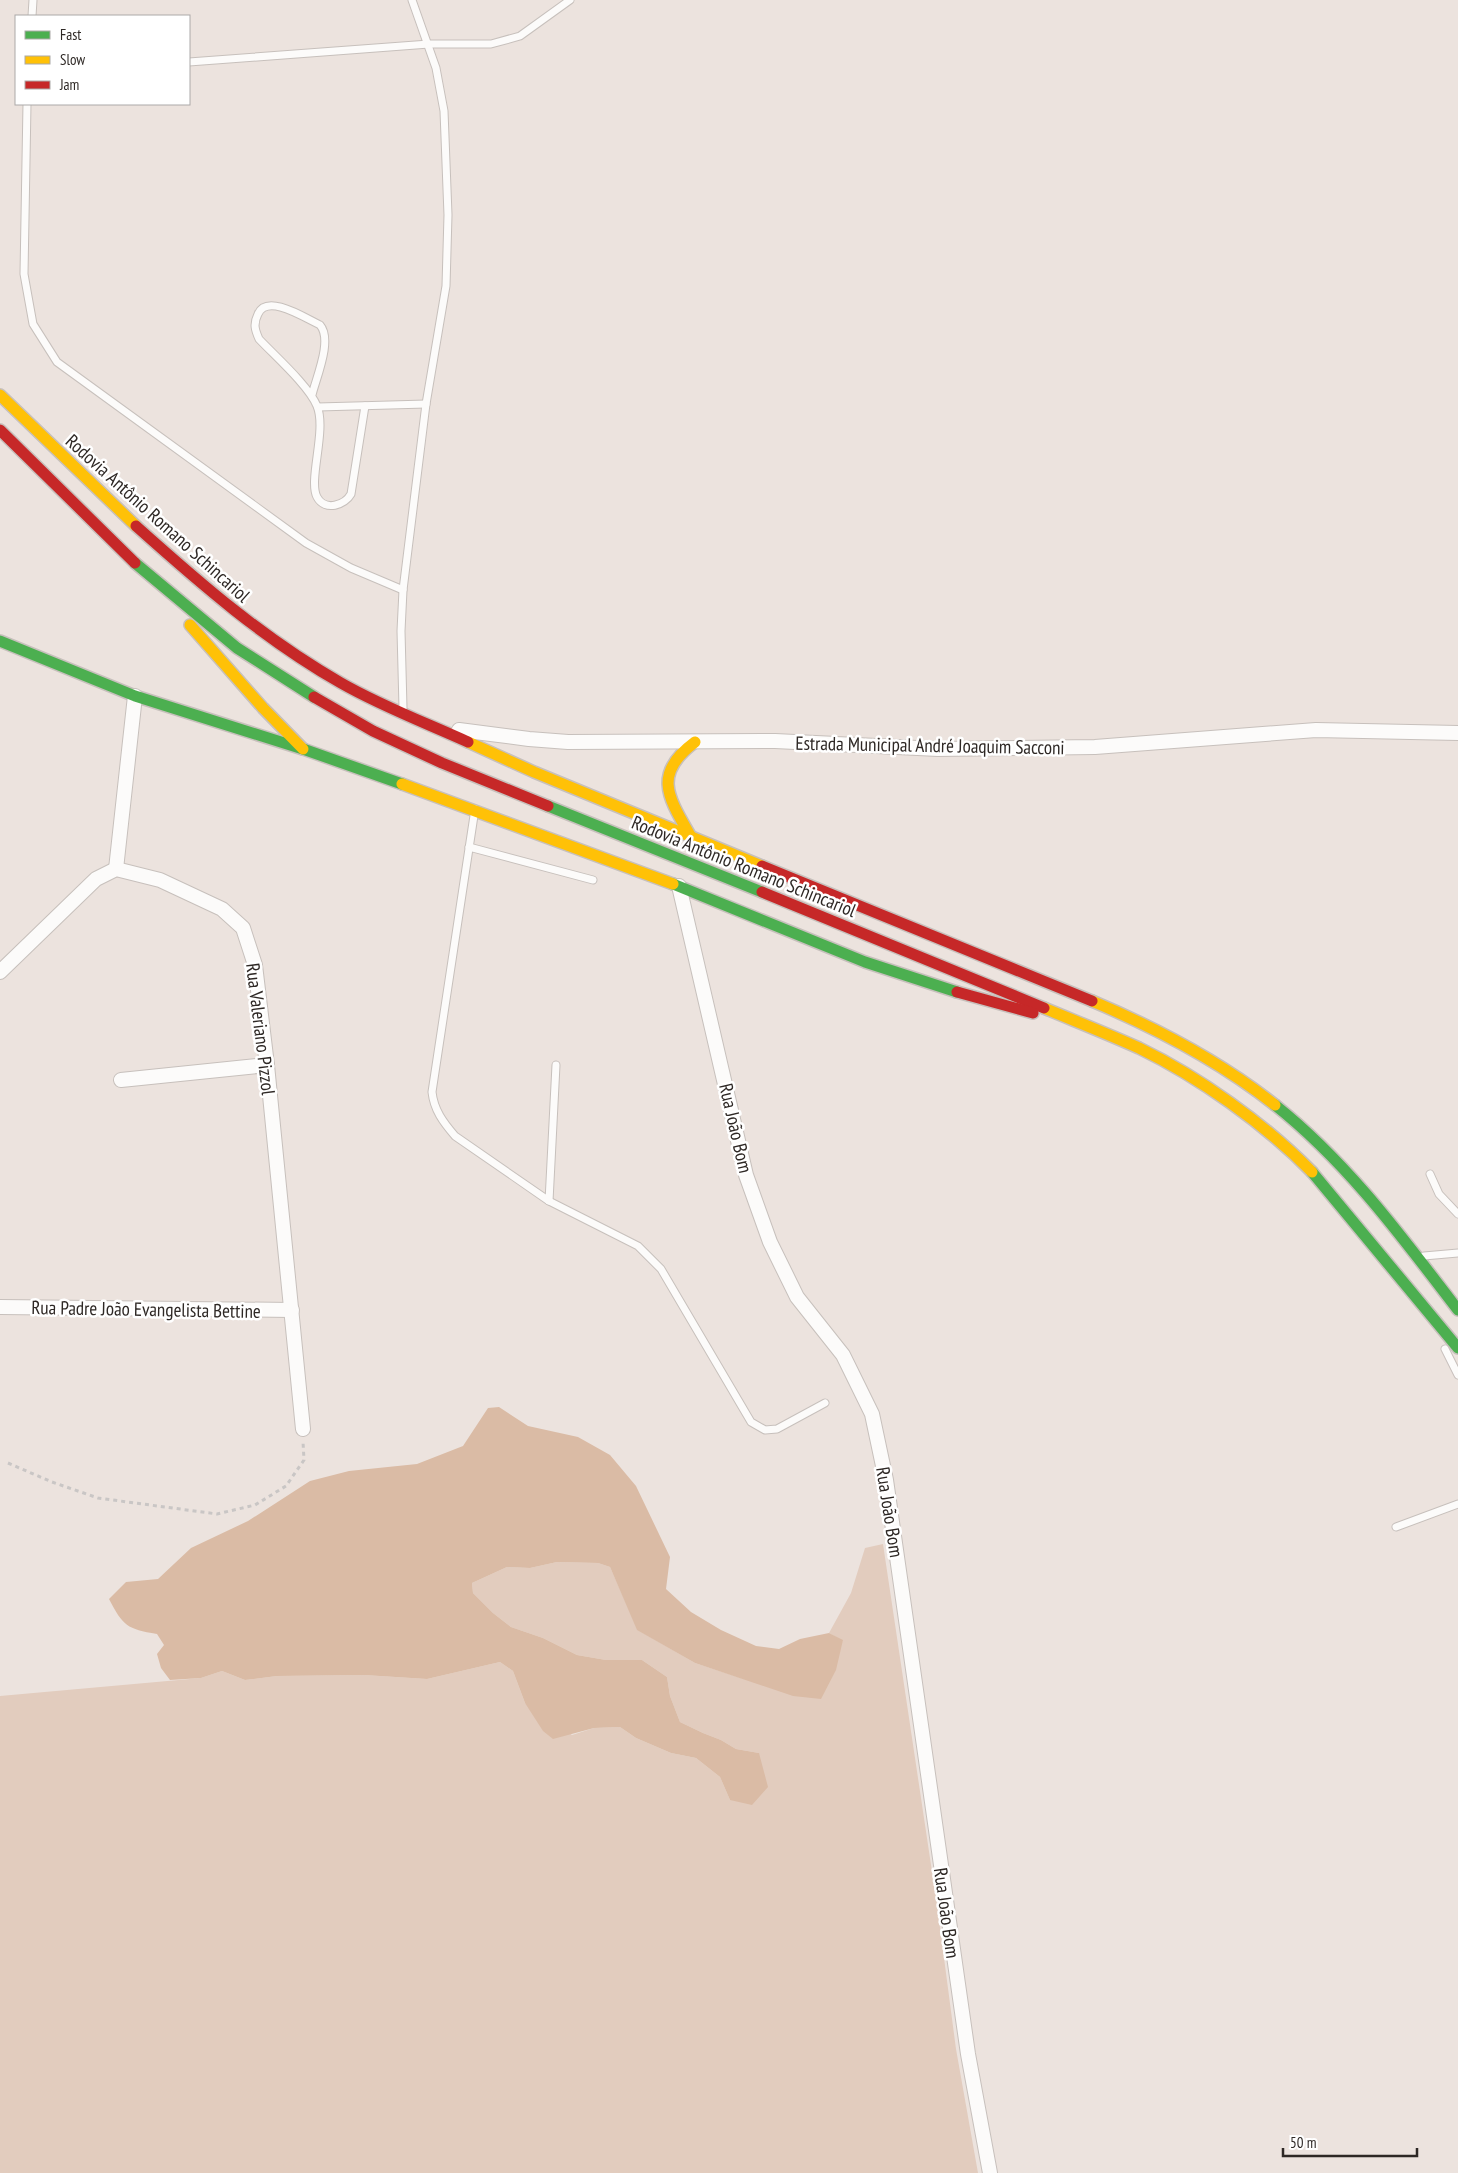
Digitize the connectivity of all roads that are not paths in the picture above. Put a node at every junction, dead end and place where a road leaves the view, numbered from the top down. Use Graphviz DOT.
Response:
graph roads {
  1 [pos="34,0"];
  2 [pos="412,0"];
  3 [pos="570,0"];
  4 [pos="32,15"];
  5 [pos="428,44"];
  6 [pos="190,62"];
  7 [pos="27,105"];
  8 [pos="0,395"];
  9 [pos="312,395"];
  10 [pos="426,404"];
  11 [pos="365,406"];
  12 [pos="318,407"];
  13 [pos="0,430"];
  14 [pos="146,574"];
  15 [pos="403,590"];
  16 [pos="0,641"];
  17 [pos="135,696"];
  18 [pos="403,713"];
  19 [pos="431,726"];
  20 [pos="1458,733"];
  21 [pos="695,742"];
  22 [pos="303,748"];
  23 [pos="475,809"];
  24 [pos="691,838"];
  25 [pos="469,847"];
  26 [pos="116,869"];
  27 [pos="593,880"];
  28 [pos="679,886"];
  29 [pos="0,972"];
  30 [pos="1095,1029"];
  31 [pos="267,1065"];
  32 [pos="556,1065"];
  33 [pos="121,1080"];
  34 [pos="1430,1174"];
  35 [pos="549,1201"];
  36 [pos="1458,1214"];
  37 [pos="1458,1253"];
  38 [pos="1416,1256"];
  39 [pos="0,1307"];
  40 [pos="292,1310"];
  41 [pos="1427,1310"];
  42 [pos="1458,1310"];
  43 [pos="1458,1348"];
  44 [pos="1458,1375"];
  45 [pos="825,1403"];
  46 [pos="303,1429"];
  47 [pos="1458,1504"];
  48 [pos="1396,1527"];
  49 [pos="990,2173"];
  1 -- 4 [label="lane"];
  2 -- 5 [label="lane"];
  3 -- 5 [label="lane"];
  5 -- 6 [label="lane"];
  5 -- 10 [label="lane"];
  7 -- 15 [label="lane"];
  8 -- 18 [label="main road, Rodovia Antônio Romano Schincariol"];
  9 -- 9 [label="lane"];
  9 -- 12 [label="lane"];
  10 -- 11 [label="lane"];
  10 -- 15 [label="lane"];
  11 -- 12 [label="lane"];
  11 -- 12 [label="lane"];
  13 -- 14 [label="main road, Rodovia Antônio Romano Schincariol"];
  14 -- 22 [label="main road"];
  14 -- 30 [label="main road, Rodovia Antônio Romano Schincariol"];
  15 -- 18 [label="lane"];
  16 -- 17 [label="main road"];
  17 -- 22 [label="main road"];
  17 -- 26 [label="street"];
  18 -- 19 [label="main road, Rodovia Antônio Romano Schincariol"];
  19 -- 21 [label="street, Estrada Municipal André Joaquim Sacconi"];
  19 -- 24 [label="main road, Rodovia Antônio Romano Schincariol"];
  20 -- 21 [label="street, Estrada Municipal André Joaquim Sacconi"];
  21 -- 24 [label="main road"];
  22 -- 23 [label="main road"];
  23 -- 25 [label="lane"];
  23 -- 28 [label="main road"];
  24 -- 38 [label="main road, Rodovia Antônio Romano Schincariol"];
  25 -- 27 [label="lane"];
  25 -- 35 [label="lane"];
  26 -- 29 [label="street"];
  26 -- 31 [label="street, Rua Valeriano Pizzol"];
  28 -- 30 [label="main road"];
  28 -- 49 [label="street, Rua João Bom"];
  30 -- 41 [label="main road, Rodovia Antônio Romano Schincariol"];
  31 -- 33 [label="street"];
  31 -- 40 [label="street, Rua Valeriano Pizzol"];
  32 -- 35 [label="lane"];
  34 -- 36 [label="lane"];
  35 -- 45 [label="lane"];
  37 -- 38 [label="lane"];
  38 -- 42 [label="main road, Rodovia Antônio Romano Schincariol"];
  39 -- 40 [label="street, Rua Padre João Evangelista Bettine"];
  40 -- 46 [label="street, Rua Valeriano Pizzol"];
  41 -- 43 [label="main road, Rodovia Antônio Romano Schincariol"];
  41 -- 44 [label="lane"];
  47 -- 48 [label="lane"];
}
